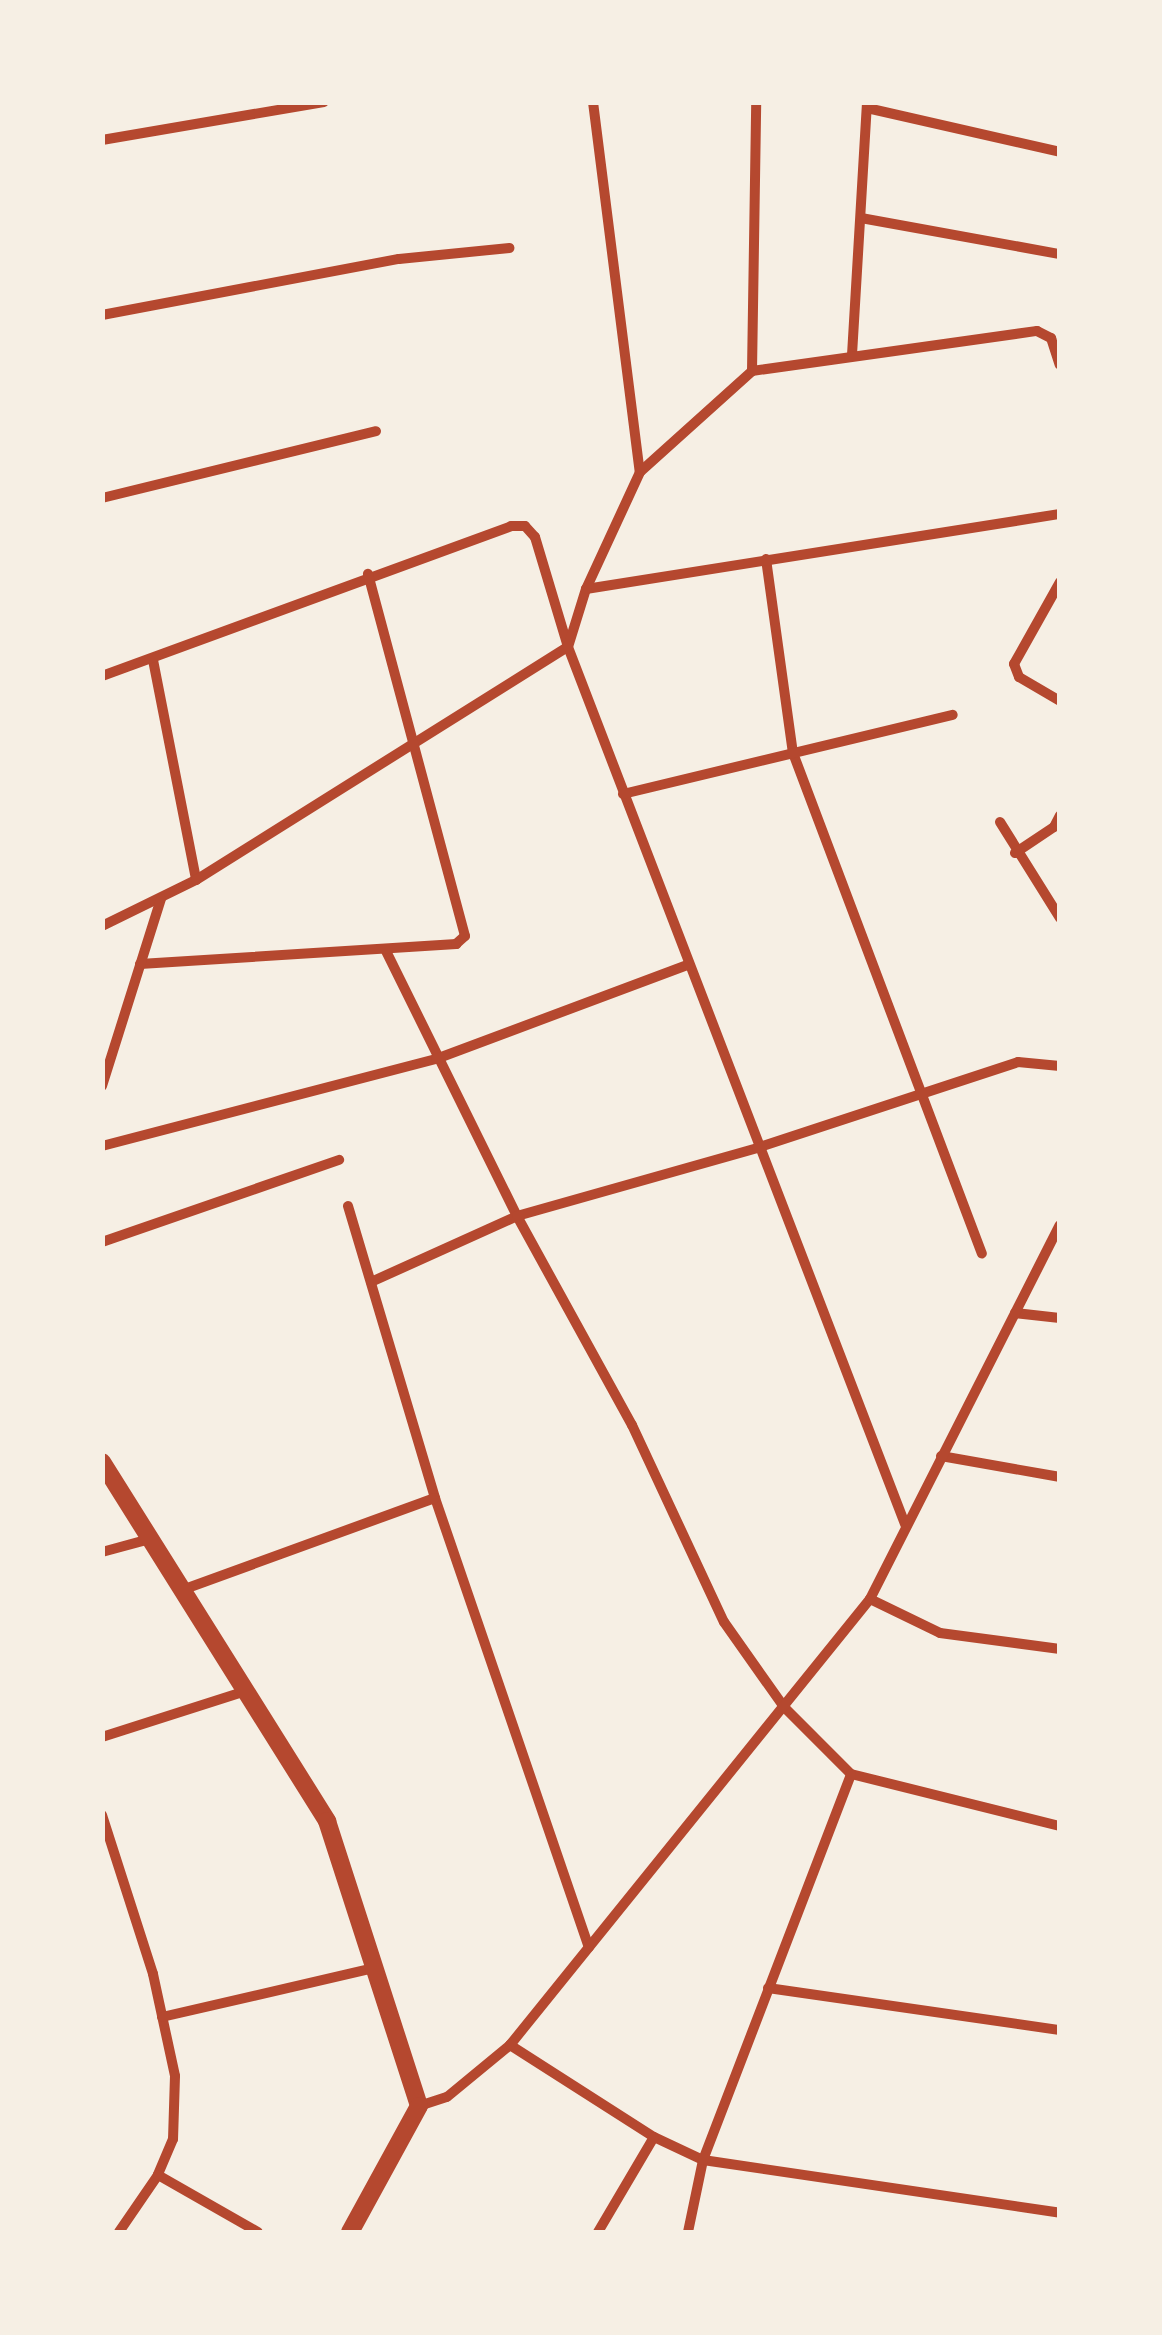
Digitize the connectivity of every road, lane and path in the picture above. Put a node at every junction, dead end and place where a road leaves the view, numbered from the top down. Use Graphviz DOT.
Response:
graph roads {
  1 [pos="324,102"];
  2 [pos="593,102"];
  3 [pos="756,102"];
  4 [pos="867,106"];
  5 [pos="102,140"];
  6 [pos="1060,152"];
  7 [pos="861,218"];
  8 [pos="509,248"];
  9 [pos="1060,254"];
  10 [pos="102,315"];
  11 [pos="852,356"];
  12 [pos="1060,365"];
  13 [pos="752,371"];
  14 [pos="376,431"];
  15 [pos="640,472"];
  16 [pos="102,498"];
  17 [pos="1060,514"];
  18 [pos="766,559"];
  19 [pos="368,574"];
  20 [pos="1060,582"];
  21 [pos="586,589"];
  22 [pos="568,648"];
  23 [pos="153,660"];
  24 [pos="102,676"];
  25 [pos="1060,700"];
  26 [pos="953,716"];
  27 [pos="413,739"];
  28 [pos="794,754"];
  29 [pos="623,794"];
  30 [pos="1060,814"];
  31 [pos="1000,822"];
  32 [pos="1015,854"];
  33 [pos="196,880"];
  34 [pos="161,899"];
  35 [pos="1060,918"];
  36 [pos="102,926"];
  37 [pos="386,949"];
  38 [pos="140,964"];
  39 [pos="688,965"];
  40 [pos="436,1060"];
  41 [pos="1060,1066"];
  42 [pos="102,1086"];
  43 [pos="918,1094"];
  44 [pos="102,1146"];
  45 [pos="756,1148"];
  46 [pos="339,1160"];
  47 [pos="348,1206"];
  48 [pos="517,1216"];
  49 [pos="1060,1225"];
  50 [pos="102,1242"];
  51 [pos="982,1254"];
  52 [pos="371,1282"];
  53 [pos="1016,1314"];
  54 [pos="1060,1318"];
  55 [pos="941,1456"];
  56 [pos="102,1462"];
  57 [pos="1060,1477"];
  58 [pos="435,1498"];
  59 [pos="905,1524"];
  60 [pos="150,1538"];
  61 [pos="102,1552"];
  62 [pos="182,1590"];
  63 [pos="870,1599"];
  64 [pos="1060,1649"];
  65 [pos="246,1691"];
  66 [pos="784,1706"];
  67 [pos="102,1738"];
  68 [pos="851,1774"];
  69 [pos="102,1815"];
  70 [pos="1060,1826"];
  71 [pos="589,1947"];
  72 [pos="374,1968"];
  73 [pos="768,1988"];
  74 [pos="162,2017"];
  75 [pos="1060,2030"];
  76 [pos="510,2045"];
  77 [pos="419,2106"];
  78 [pos="654,2137"];
  79 [pos="704,2160"];
  80 [pos="158,2175"];
  81 [pos="1060,2214"];
  82 [pos="119,2232"];
  83 [pos="258,2232"];
  84 [pos="350,2232"];
  85 [pos="598,2232"];
  86 [pos="688,2232"];
  1 -- 5 [label="street"];
  2 -- 15 [label="street"];
  3 -- 13 [label="street"];
  4 -- 6 [label="street"];
  4 -- 7 [label="street"];
  7 -- 9 [label="street"];
  7 -- 11 [label="street"];
  8 -- 10 [label="street"];
  11 -- 12 [label="street"];
  11 -- 13 [label="street"];
  13 -- 15 [label="street"];
  14 -- 16 [label="street"];
  15 -- 21 [label="street"];
  17 -- 18 [label="street"];
  18 -- 21 [label="street"];
  18 -- 28 [label="street"];
  19 -- 22 [label="street"];
  19 -- 23 [label="street"];
  19 -- 27 [label="street"];
  20 -- 25 [label="street"];
  21 -- 22 [label="street"];
  22 -- 27 [label="street"];
  22 -- 29 [label="street"];
  23 -- 24 [label="street"];
  23 -- 33 [label="street"];
  26 -- 28 [label="street"];
  27 -- 33 [label="street"];
  27 -- 37 [label="street"];
  28 -- 29 [label="street"];
  28 -- 43 [label="street"];
  29 -- 39 [label="street"];
  30 -- 32 [label="street"];
  31 -- 32 [label="street"];
  32 -- 35 [label="street"];
  33 -- 34 [label="street"];
  34 -- 36 [label="street"];
  34 -- 38 [label="street"];
  37 -- 38 [label="street"];
  37 -- 40 [label="street"];
  38 -- 42 [label="street"];
  39 -- 40 [label="street"];
  39 -- 45 [label="street"];
  40 -- 44 [label="street"];
  40 -- 48 [label="street"];
  41 -- 43 [label="street"];
  43 -- 45 [label="street"];
  43 -- 51 [label="street"];
  45 -- 48 [label="street"];
  45 -- 59 [label="street"];
  46 -- 50 [label="street"];
  47 -- 52 [label="street"];
  48 -- 52 [label="street"];
  48 -- 66 [label="street"];
  49 -- 53 [label="street"];
  52 -- 58 [label="street"];
  53 -- 54 [label="street"];
  53 -- 55 [label="street"];
  55 -- 57 [label="street"];
  55 -- 59 [label="street"];
  56 -- 60 [label="street"];
  58 -- 62 [label="street"];
  58 -- 71 [label="street"];
  59 -- 63 [label="street"];
  60 -- 61 [label="street"];
  60 -- 62 [label="street"];
  62 -- 65 [label="street"];
  63 -- 64 [label="street"];
  63 -- 66 [label="street"];
  65 -- 67 [label="street"];
  65 -- 72 [label="street"];
  66 -- 68 [label="street"];
  66 -- 71 [label="street"];
  68 -- 70 [label="street"];
  68 -- 73 [label="street"];
  69 -- 74 [label="street"];
  71 -- 76 [label="street"];
  72 -- 74 [label="street"];
  72 -- 77 [label="street"];
  73 -- 75 [label="street"];
  73 -- 79 [label="street"];
  74 -- 80 [label="street"];
  76 -- 77 [label="street"];
  76 -- 78 [label="street"];
  77 -- 84 [label="street"];
  78 -- 79 [label="street"];
  78 -- 85 [label="street"];
  79 -- 81 [label="street"];
  79 -- 86 [label="street"];
  80 -- 82 [label="street"];
  80 -- 83 [label="street"];
}
